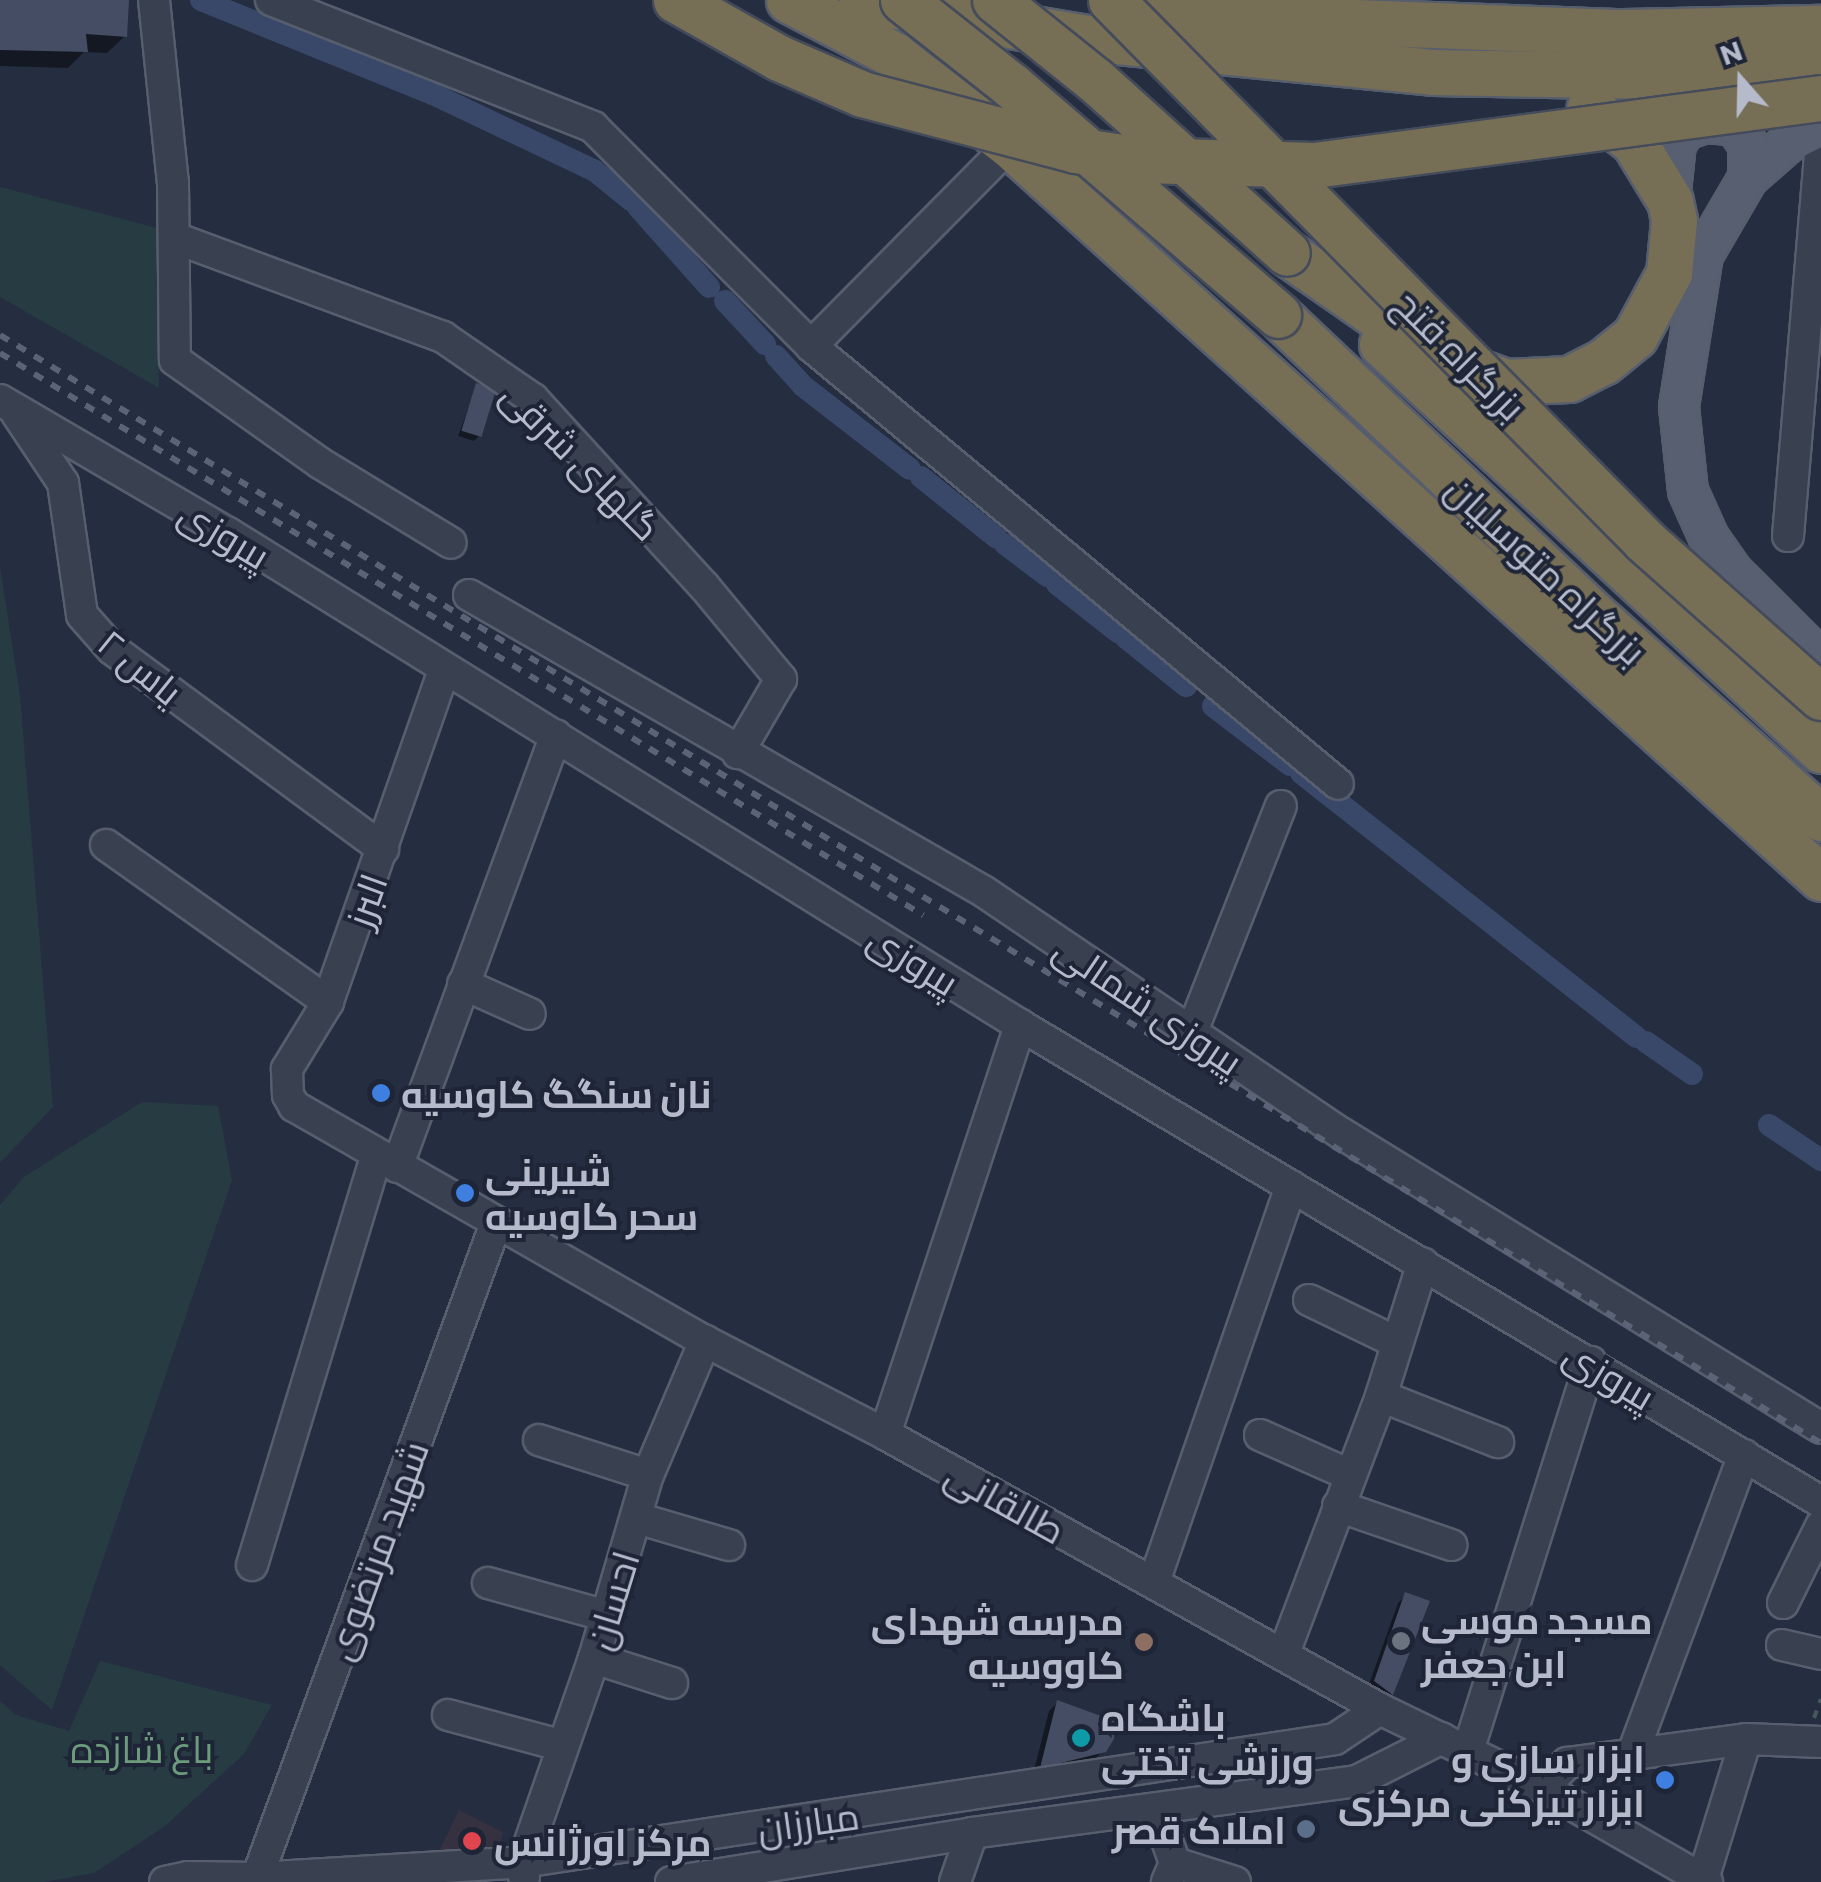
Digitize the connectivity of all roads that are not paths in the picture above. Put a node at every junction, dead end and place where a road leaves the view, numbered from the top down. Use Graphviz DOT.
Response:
graph roads {
  1 [pos="154,0"];
  2 [pos="271,0"];
  3 [pos="676,0"];
  4 [pos="789,0"];
  5 [pos="862,0"];
  6 [pos="903,0"];
  7 [pos="995,0"];
  8 [pos="1111,0"];
  9 [pos="1153,0"];
  10 [pos="1821,28"];
  11 [pos="1821,70"];
  12 [pos="1432,72"];
  13 [pos="1821,98"];
  14 [pos="1821,126"];
  15 [pos="1821,144"];
  16 [pos="1010,145"];
  17 [pos="1748,178"];
  18 [pos="1670,201"];
  19 [pos="175,238"];
  20 [pos="1287,253"];
  21 [pos="811,346"];
  22 [pos="6,404"];
  23 [pos="1788,536"];
  24 [pos="452,542"];
  25 [pos="470,595"];
  26 [pos="1821,660"];
  27 [pos="444,670"];
  28 [pos="1821,697"];
  29 [pos="556,736"];
  30 [pos="1821,750"];
  31 [pos="738,753"];
  32 [pos="1338,784"];
  33 [pos="1281,806"];
  34 [pos="1821,818"];
  35 [pos="106,844"];
  36 [pos="383,849"];
  37 [pos="1821,878"];
  38 [pos="463,984"];
  39 [pos="328,1002"];
  40 [pos="530,1014"];
  41 [pos="1020,1024"];
  42 [pos="1191,1034"];
  43 [pos="308,1116"];
  44 [pos="387,1162"];
  45 [pos="1291,1186"];
  46 [pos="496,1223"];
  47 [pos="1423,1264"];
  48 [pos="1309,1300"];
  49 [pos="704,1341"];
  50 [pos="1396,1342"];
  51 [pos="1591,1362"];
  52 [pos="1381,1396"];
  53 [pos="1821,1428"];
  54 [pos="884,1434"];
  55 [pos="1260,1435"];
  56 [pos="539,1440"];
  57 [pos="1498,1442"];
  58 [pos="1744,1455"];
  59 [pos="1350,1474"];
  60 [pos="648,1476"];
  61 [pos="1821,1502"];
  62 [pos="1338,1506"];
  63 [pos="637,1518"];
  64 [pos="1821,1526"];
  65 [pos="730,1545"];
  66 [pos="1451,1545"];
  67 [pos="252,1565"];
  68 [pos="1154,1582"];
  69 [pos="488,1583"];
  70 [pos="1783,1603"];
  71 [pos="607,1616"];
  72 [pos="1782,1646"];
  73 [pos="1284,1652"];
  74 [pos="1821,1654"];
  75 [pos="594,1658"];
  76 [pos="672,1683"];
  77 [pos="1380,1709"];
  78 [pos="448,1715"];
  79 [pos="1335,1739"];
  80 [pos="1746,1739"];
  81 [pos="1821,1742"];
  82 [pos="1455,1744"];
  83 [pos="560,1745"];
  84 [pos="1633,1753"];
  85 [pos="1357,1781"];
  86 [pos="1543,1788"];
  87 [pos="1156,1810"];
  88 [pos="972,1833"];
  89 [pos="524,1872"];
  90 [pos="1171,1872"];
  91 [pos="257,1878"];
  92 [pos="1698,1879"];
  93 [pos="165,1882"];
  94 [pos="670,1882"];
  95 [pos="955,1882"];
  96 [pos="1234,1882"];
  1 -- 19 [label="street"];
  2 -- 21 [label="street"];
  3 -- 13 [label="highway, bridge"];
  4 -- 16 [label="highway"];
  5 -- 12 [label="highway"];
  6 -- 34 [label="highway, بزرگراه متوسلیان, bridge"];
  7 -- 20 [label="highway, bridge"];
  8 -- 28 [label="highway, بزرگراه فتح, bridge"];
  9 -- 10 [label="highway"];
  11 -- 12 [label="highway"];
  12 -- 18 [label="highway"];
  14 -- 17 [label="main road"];
  15 -- 23 [label="street"];
  16 -- 21 [label="street"];
  16 -- 37 [label="highway"];
  17 -- 18 [label="main road"];
  17 -- 26 [label="main road"];
  18 -- 20 [label="highway"];
  19 -- 24 [label="street"];
  19 -- 31 [label="street, گلهای شرقی"];
  20 -- 30 [label="highway, بزرگراه متوسلیان"];
  21 -- 32 [label="street"];
  22 -- 27 [label="street, پیروزی"];
  22 -- 36 [label="street, یاس ۲"];
  25 -- 31 [label="street, پیروزی شمالی"];
  27 -- 29 [label="street, پیروزی"];
  27 -- 36 [label="street, البرز"];
  29 -- 38 [label="street"];
  29 -- 41 [label="street, پیروزی"];
  31 -- 42 [label="street, پیروزی شمالی"];
  33 -- 42 [label="street"];
  35 -- 39 [label="street"];
  36 -- 39 [label="street, البرز"];
  38 -- 40 [label="street"];
  38 -- 44 [label="street"];
  39 -- 43 [label="street, البرز"];
  41 -- 45 [label="street, پیروزی"];
  41 -- 54 [label="street"];
  42 -- 53 [label="street, پیروزی شمالی"];
  43 -- 44 [label="street, طالقانی"];
  44 -- 46 [label="street, طالقانی"];
  44 -- 67 [label="street"];
  45 -- 47 [label="street, پیروزی"];
  45 -- 68 [label="street"];
  46 -- 49 [label="street, طالقانی"];
  46 -- 91 [label="street, شهید مرتضوی"];
  47 -- 50 [label="street"];
  47 -- 51 [label="street, پیروزی"];
  48 -- 50 [label="street"];
  49 -- 54 [label="street, طالقانی"];
  49 -- 60 [label="street, احسان"];
  50 -- 52 [label="street"];
  51 -- 58 [label="street, پیروزی"];
  51 -- 82 [label="street"];
  52 -- 57 [label="street"];
  52 -- 59 [label="street"];
  54 -- 68 [label="street, طالقانی"];
  55 -- 59 [label="street"];
  56 -- 60 [label="street"];
  58 -- 61 [label="street, پیروزی"];
  58 -- 84 [label="street"];
  59 -- 62 [label="street"];
  60 -- 63 [label="street, احسان"];
  62 -- 66 [label="street"];
  62 -- 73 [label="street"];
  63 -- 65 [label="street"];
  63 -- 71 [label="street, احسان"];
  64 -- 70 [label="street"];
  68 -- 73 [label="street, طالقانی"];
  69 -- 71 [label="street"];
  71 -- 75 [label="street, احسان"];
  72 -- 74 [label="street"];
  73 -- 77 [label="street, طالقانی"];
  75 -- 76 [label="street"];
  75 -- 83 [label="street, احسان"];
  77 -- 79 [label="street, مبارزان"];
  77 -- 82 [label="street, طالقانی"];
  78 -- 83 [label="street"];
  79 -- 85 [label="street"];
  79 -- 89 [label="street, مبارزان"];
  80 -- 81 [label="street"];
  80 -- 84 [label="street"];
  80 -- 92 [label="street"];
  82 -- 85 [label="street, مبارزان"];
  82 -- 86 [label="street, طالقانی"];
  83 -- 89 [label="street, احسان"];
  84 -- 86 [label="street"];
  85 -- 87 [label="street, مبارزان"];
  86 -- 92 [label="street, طالقانی"];
  87 -- 88 [label="street, مبارزان"];
  87 -- 90 [label="street"];
  88 -- 94 [label="street, مبارزان"];
  88 -- 95 [label="street"];
  89 -- 91 [label="street, مبارزان"];
  90 -- 96 [label="street"];
  91 -- 93 [label="street, مبارزان"];
}
